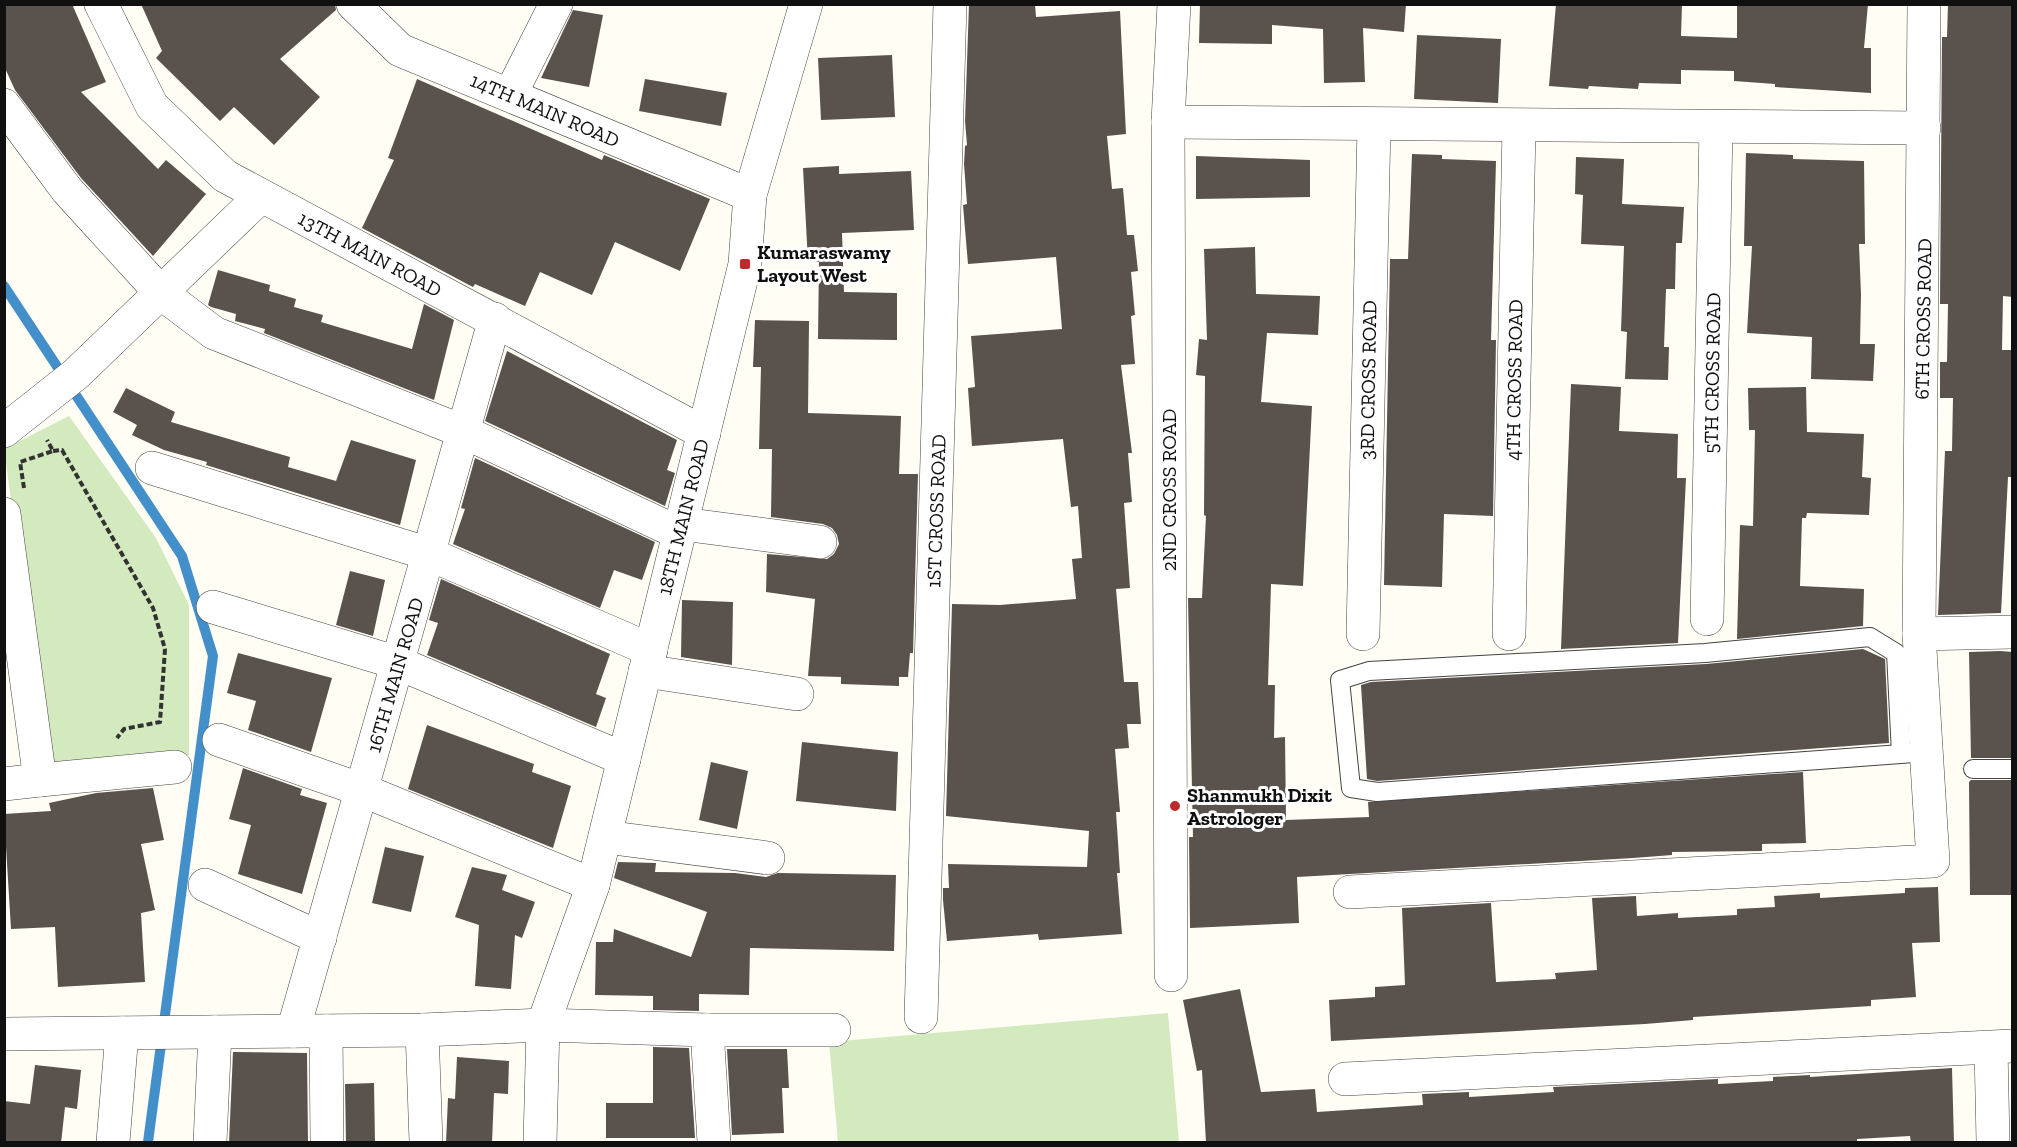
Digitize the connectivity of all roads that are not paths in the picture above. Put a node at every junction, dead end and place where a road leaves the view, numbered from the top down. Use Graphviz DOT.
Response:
graph roads {
  1 [pos="101,4"];
  2 [pos="353,4"];
  3 [pos="556,4"];
  4 [pos="806,4"];
  5 [pos="950,4"];
  6 [pos="1174,4"];
  7 [pos="1924,4"];
  8 [pos="510,95"];
  9 [pos="4,105"];
  10 [pos="1168,122"];
  11 [pos="1374,125"];
  12 [pos="1519,126"];
  13 [pos="1716,127"];
  14 [pos="1924,128"];
  15 [pos="750,195"];
  16 [pos="261,196"];
  17 [pos="161,293"];
  18 [pos="495,319"];
  19 [pos="4,430"];
  20 [pos="462,430"];
  21 [pos="704,433"];
  22 [pos="152,468"];
  23 [pos="15,505"];
  24 [pos="681,528"];
  25 [pos="820,542"];
  26 [pos="429,554"];
  27 [pos="213,607"];
  28 [pos="1707,619"];
  29 [pos="2013,632"];
  30 [pos="1363,634"];
  31 [pos="1509,634"];
  32 [pos="1920,634"];
  33 [pos="648,661"];
  34 [pos="398,663"];
  35 [pos="797,694"];
  36 [pos="219,740"];
  37 [pos="1914,753"];
  38 [pos="624,759"];
  39 [pos="175,768"];
  40 [pos="1973,769"];
  41 [pos="2013,769"];
  42 [pos="40,780"];
  43 [pos="4,784"];
  44 [pos="362,790"];
  45 [pos="604,837"];
  46 [pos="768,858"];
  47 [pos="205,885"];
  48 [pos="593,885"];
  49 [pos="1350,892"];
  50 [pos="320,938"];
  51 [pos="1171,975"];
  52 [pos="921,1017"];
  53 [pos="543,1025"];
  54 [pos="422,1030"];
  55 [pos="707,1030"];
  56 [pos="834,1030"];
  57 [pos="293,1031"];
  58 [pos="326,1031"];
  59 [pos="203,1032"];
  60 [pos="137,1033"];
  61 [pos="4,1034"];
  62 [pos="2002,1047"];
  63 [pos="1345,1079"];
  64 [pos="113,1143"];
  65 [pos="210,1143"];
  66 [pos="327,1143"];
  67 [pos="426,1143"];
  68 [pos="540,1143"];
  69 [pos="714,1143"];
  70 [pos="1993,1143"];
  1 -- 16 [label="street, 13TH MAIN ROAD"];
  2 -- 8 [label="street, 14TH MAIN ROAD"];
  3 -- 8 [label="street"];
  4 -- 15 [label="street, 18TH MAIN ROAD"];
  5 -- 52 [label="street, 1ST CROSS ROAD"];
  6 -- 10 [label="street, 2ND CROSS ROAD"];
  7 -- 14 [label="street, 6TH CROSS ROAD"];
  8 -- 15 [label="street, 14TH MAIN ROAD"];
  9 -- 17 [label="street"];
  10 -- 11 [label="street"];
  10 -- 51 [label="street, 2ND CROSS ROAD"];
  11 -- 12 [label="street"];
  11 -- 30 [label="street, 3RD CROSS ROAD"];
  12 -- 13 [label="street"];
  12 -- 31 [label="street, 4TH CROSS ROAD"];
  13 -- 14 [label="street"];
  13 -- 28 [label="street, 5TH CROSS ROAD"];
  14 -- 32 [label="street, 6TH CROSS ROAD"];
  15 -- 21 [label="street, 18TH MAIN ROAD"];
  16 -- 17 [label="street"];
  16 -- 18 [label="street, 13TH MAIN ROAD"];
  17 -- 19 [label="street"];
  17 -- 20 [label="street"];
  18 -- 20 [label="street, 16TH MAIN ROAD"];
  18 -- 21 [label="street, 13TH MAIN ROAD"];
  20 -- 24 [label="street"];
  20 -- 26 [label="street, 16TH MAIN ROAD"];
  21 -- 24 [label="street, 18TH MAIN ROAD"];
  22 -- 26 [label="street"];
  23 -- 42 [label="street"];
  24 -- 25 [label="street"];
  24 -- 33 [label="street, 18TH MAIN ROAD"];
  26 -- 33 [label="street"];
  26 -- 34 [label="street, 16TH MAIN ROAD"];
  27 -- 34 [label="street"];
  29 -- 32 [label="street"];
  32 -- 37 [label="street, 6TH CROSS ROAD"];
  33 -- 35 [label="street"];
  33 -- 38 [label="street, 18TH MAIN ROAD"];
  34 -- 38 [label="street"];
  34 -- 44 [label="street, 16TH MAIN ROAD"];
  36 -- 44 [label="street"];
  37 -- 37 [label="lane"];
  37 -- 49 [label="street, 6TH CROSS ROAD"];
  38 -- 45 [label="street, 18TH MAIN ROAD"];
  39 -- 42 [label="street"];
  40 -- 41 [label="lane"];
  42 -- 43 [label="street"];
  44 -- 48 [label="street"];
  44 -- 50 [label="street, 16TH MAIN ROAD"];
  45 -- 46 [label="street"];
  45 -- 48 [label="street, 18TH MAIN ROAD"];
  47 -- 50 [label="street"];
  48 -- 53 [label="street, 18TH MAIN ROAD"];
  50 -- 57 [label="street, 16TH MAIN ROAD"];
  53 -- 54 [label="street"];
  53 -- 55 [label="street"];
  53 -- 68 [label="street, 18TH MAIN ROAD"];
  54 -- 58 [label="street"];
  54 -- 67 [label="street"];
  55 -- 56 [label="street"];
  55 -- 69 [label="street"];
  57 -- 58 [label="street"];
  57 -- 59 [label="street"];
  58 -- 66 [label="street"];
  59 -- 60 [label="street"];
  59 -- 65 [label="street"];
  60 -- 61 [label="street"];
  60 -- 64 [label="street"];
  62 -- 63 [label="street"];
  62 -- 70 [label="street"];
}
